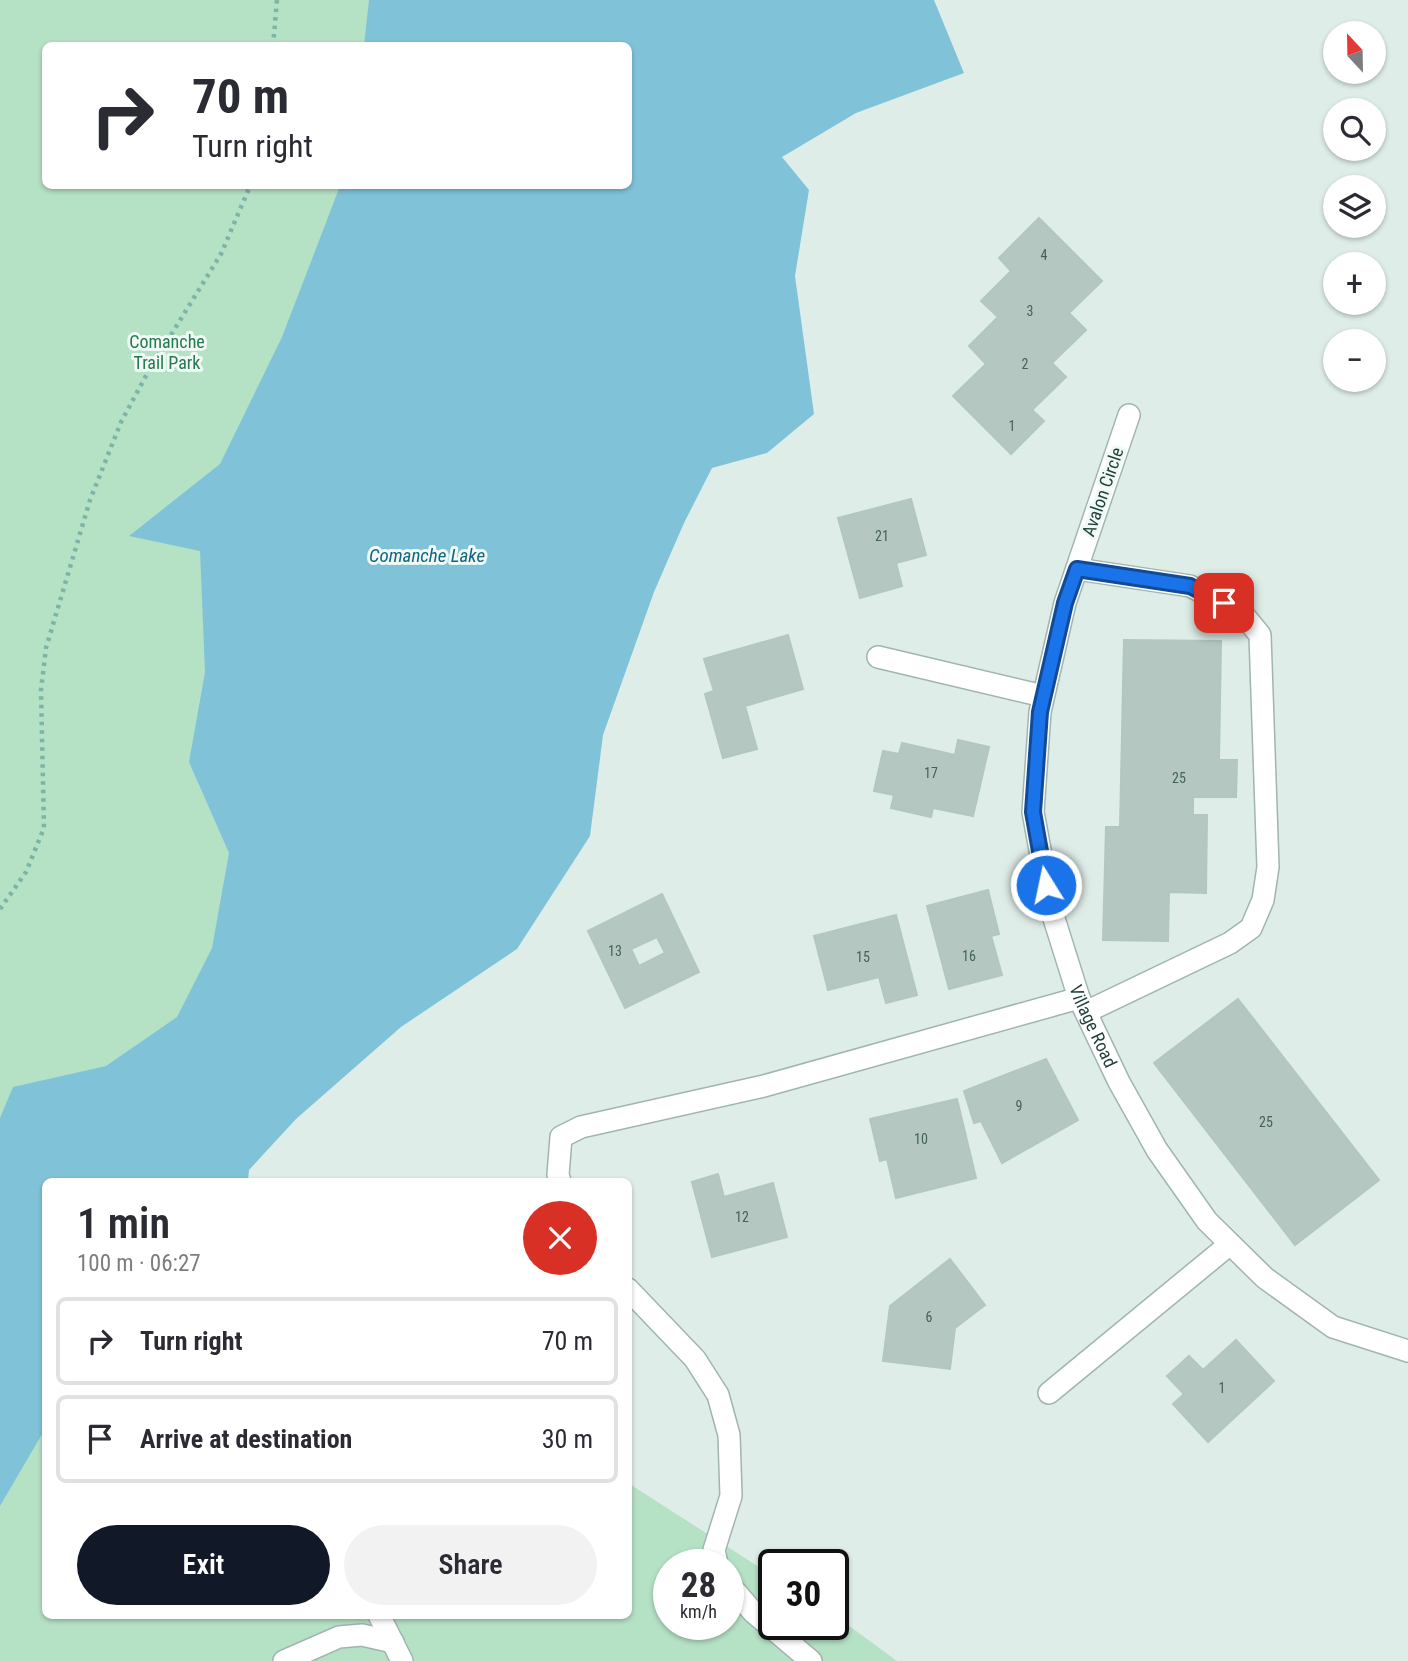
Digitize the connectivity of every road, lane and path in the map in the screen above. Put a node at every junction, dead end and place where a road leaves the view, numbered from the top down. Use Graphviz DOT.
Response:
graph roads {
  1 [pos="277,0"];
  2 [pos="273,42"];
  3 [pos="249,189"];
  4 [pos="1129,415"];
  5 [pos="1077,569"];
  6 [pos="878,657"];
  7 [pos="1043,696"];
  8 [pos="0,909"];
  9 [pos="1083,1005"];
  10 [pos="559,1178"];
  11 [pos="1230,1244"];
  12 [pos="632,1293"];
  13 [pos="1408,1352"];
  14 [pos="1049,1393"];
  15 [pos="714,1549"];
  16 [pos="744,1602"];
  17 [pos="381,1619"];
  18 [pos="398,1652"];
  19 [pos="284,1661"];
  20 [pos="811,1661"];
  1 -- 2 [label="path"];
  3 -- 8 [label="path"];
  4 -- 5 [label="street, Avalon Circle"];
  5 -- 7 [label="street, Village Road"];
  5 -- 9 [label="street"];
  6 -- 7 [label="street"];
  7 -- 9 [label="street, Village Road"];
  9 -- 10 [label="street"];
  9 -- 11 [label="street, Village Road"];
  11 -- 13 [label="street, Village Road"];
  11 -- 14 [label="street"];
  12 -- 15 [label="street"];
  16 -- 20 [label="street"];
  17 -- 18 [label="street"];
  18 -- 19 [label="street"];
}
